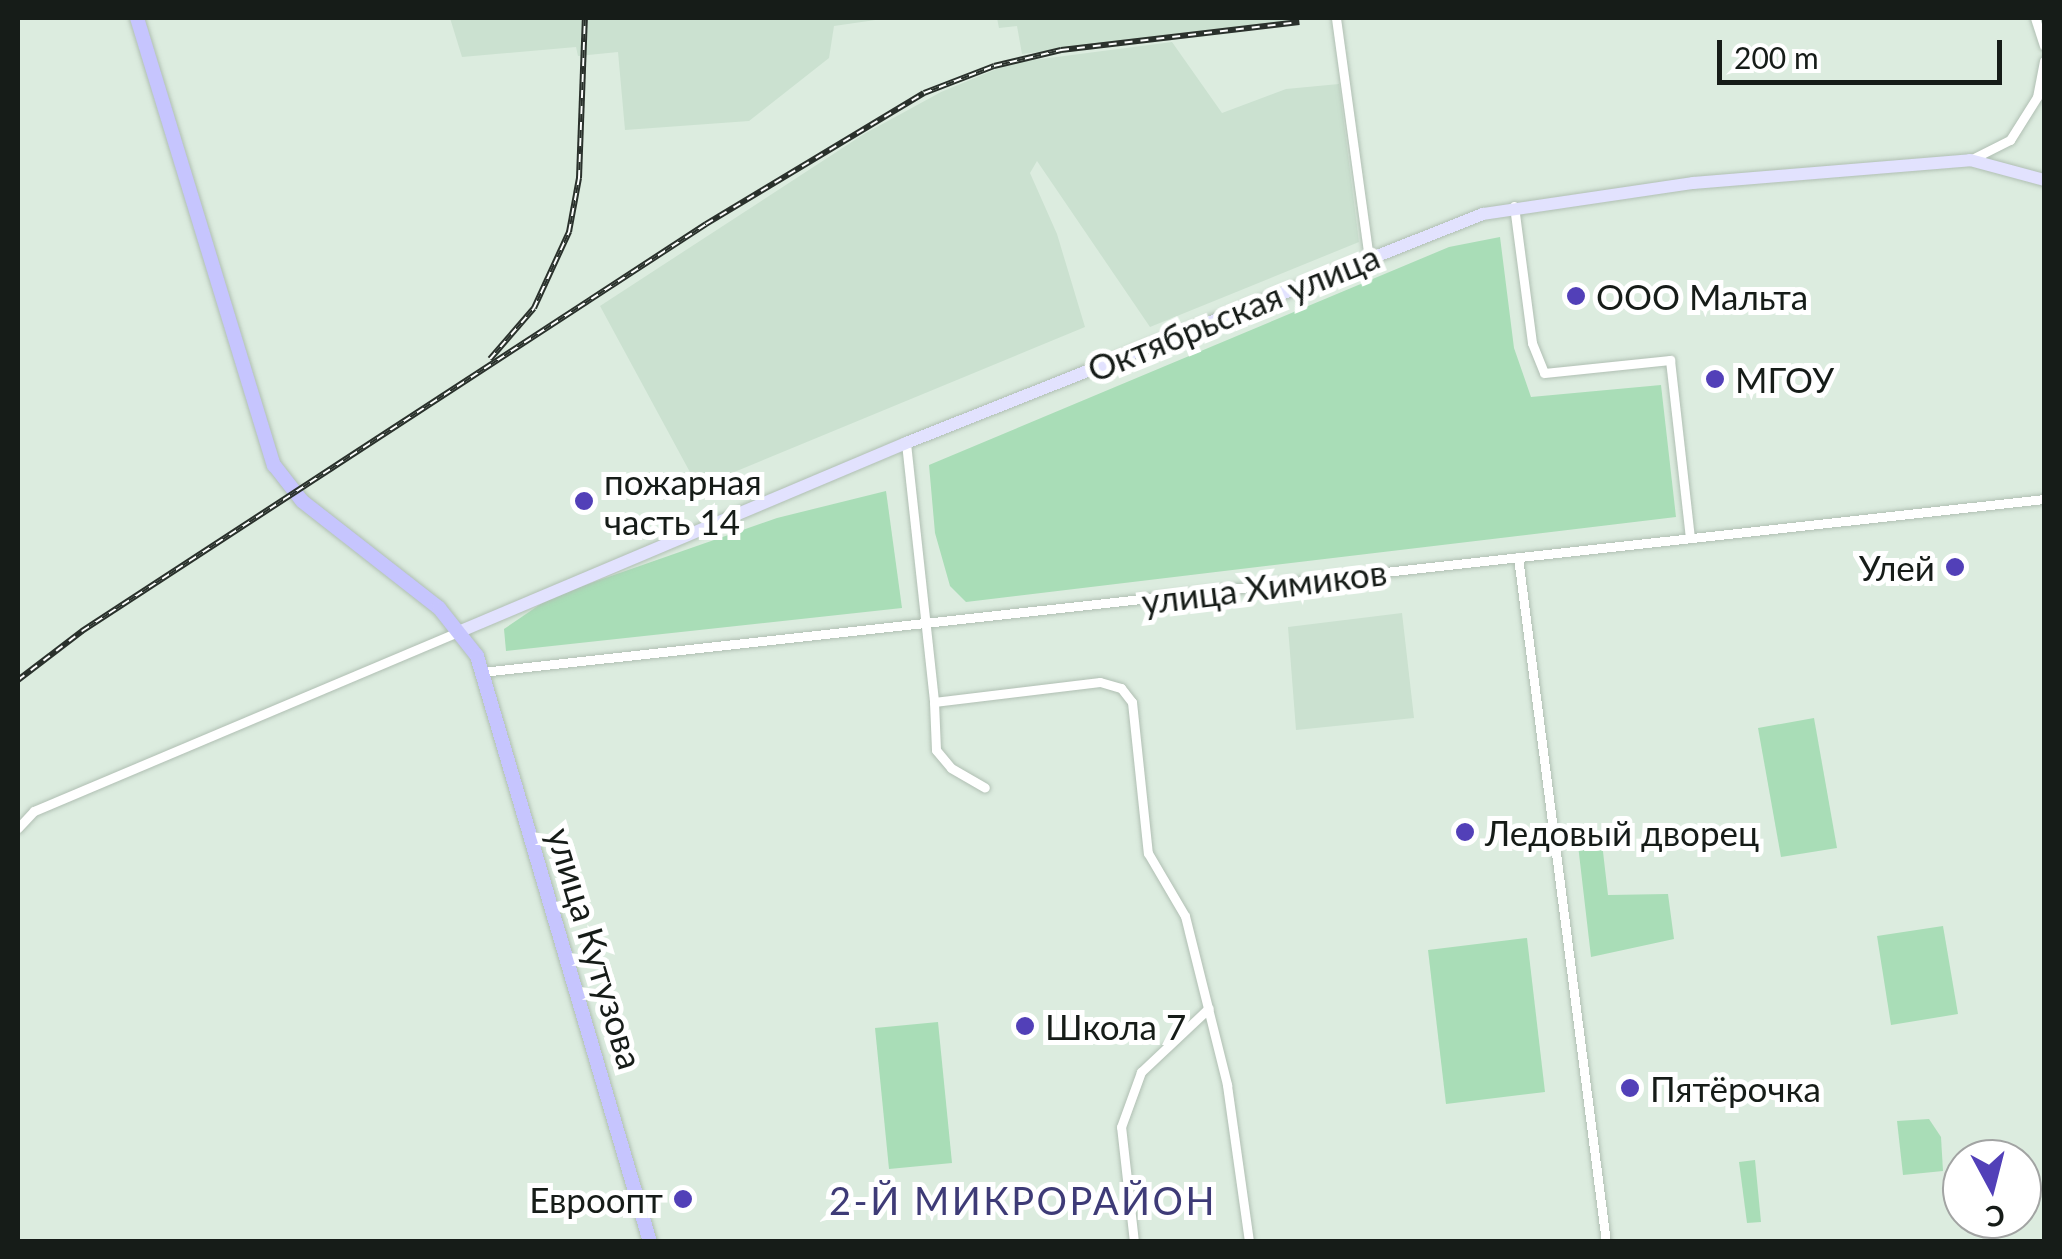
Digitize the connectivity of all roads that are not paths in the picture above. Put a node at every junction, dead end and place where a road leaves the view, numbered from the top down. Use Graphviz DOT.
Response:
graph roads {
  1 [pos="137,18"];
  2 [pos="1336,18"];
  3 [pos="2035,18"];
  4 [pos="2044,46"];
  5 [pos="2044,61"];
  6 [pos="1970,160"];
  7 [pos="2044,180"];
  8 [pos="1514,206"];
  9 [pos="1370,258"];
  10 [pos="906,443"];
  11 [pos="2044,499"];
  12 [pos="1690,537"];
  13 [pos="1518,557"];
  14 [pos="925,626"];
  15 [pos="461,631"];
  16 [pos="482,672"];
  17 [pos="934,702"];
  18 [pos="985,788"];
  19 [pos="18,828"];
  20 [pos="1209,1008"];
  21 [pos="650,1242"];
  22 [pos="1134,1242"];
  23 [pos="1249,1242"];
  24 [pos="1606,1242"];
  1 -- 15 [label="main road"];
  2 -- 9 [label="street"];
  3 -- 4 [label="street"];
  5 -- 6 [label="street"];
  6 -- 7 [label="main road, Октябрьская улица"];
  6 -- 8 [label="main road, Октябрьская улица"];
  8 -- 9 [label="main road, Октябрьская улица"];
  8 -- 12 [label="street"];
  9 -- 10 [label="main road, Октябрьская улица"];
  10 -- 14 [label="street"];
  10 -- 15 [label="main road, Октябрьская улица"];
  11 -- 12 [label="street, улица Химиков"];
  12 -- 13 [label="street, улица Химиков"];
  13 -- 14 [label="street, улица Химиков"];
  13 -- 24 [label="street"];
  14 -- 16 [label="street, улица Химиков"];
  14 -- 17 [label="street"];
  15 -- 16 [label="main road, улица Кутузова"];
  15 -- 19 [label="street"];
  16 -- 21 [label="main road, улица Кутузова"];
  17 -- 18 [label="street"];
  17 -- 20 [label="street"];
  20 -- 22 [label="street"];
  20 -- 23 [label="street"];
}
